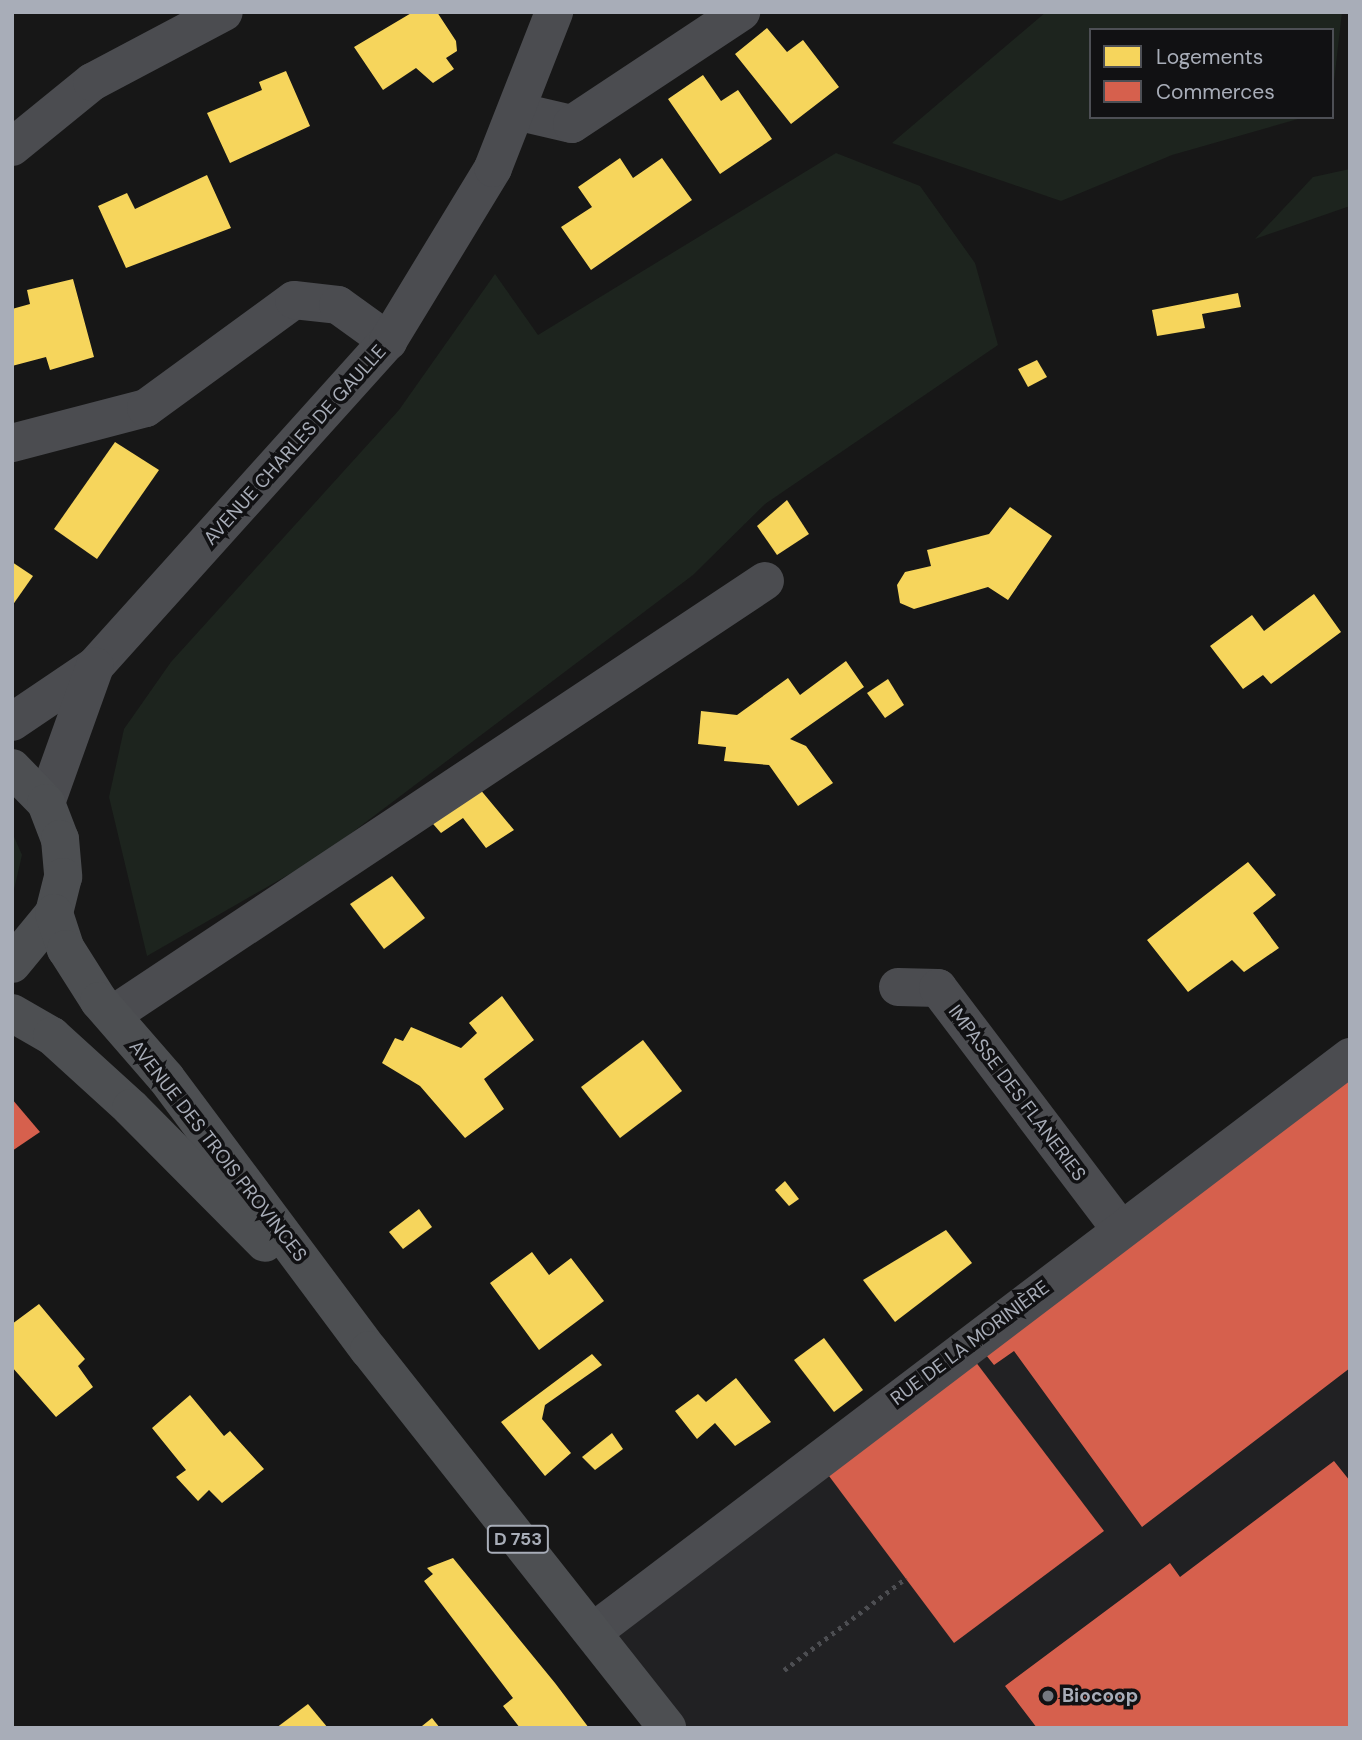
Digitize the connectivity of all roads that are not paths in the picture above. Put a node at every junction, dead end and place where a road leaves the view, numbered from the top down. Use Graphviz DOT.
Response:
graph roads {
  1 [pos="224,12"];
  2 [pos="554,12"];
  3 [pos="741,12"];
  4 [pos="520,112"];
  5 [pos="12,148"];
  6 [pos="388,341"];
  7 [pos="12,443"];
  8 [pos="765,581"];
  9 [pos="95,666"];
  10 [pos="12,722"];
  11 [pos="12,768"];
  12 [pos="46,803"];
  13 [pos="54,913"];
  14 [pos="12,964"];
  15 [pos="898,987"];
  16 [pos="12,1013"];
  17 [pos="112,1016"];
  18 [pos="1350,1057"];
  19 [pos="1120,1229"];
  20 [pos="369,1350"];
  21 [pos="593,1632"];
  22 [pos="667,1728"];
  1 -- 5 [label="street"];
  2 -- 4 [label="street, AVENUE CHARLES DE GAULLE"];
  3 -- 4 [label="street"];
  4 -- 6 [label="street, AVENUE CHARLES DE GAULLE"];
  6 -- 7 [label="street"];
  6 -- 9 [label="street, AVENUE CHARLES DE GAULLE"];
  8 -- 17 [label="street"];
  9 -- 10 [label="street, AVENUE CHARLES DE GAULLE"];
  9 -- 12 [label="street, AVENUE CHARLES DE GAULLE"];
  11 -- 12 [label="main road"];
  12 -- 13 [label="main road"];
  13 -- 14 [label="main road"];
  13 -- 17 [label="main road, AVENUE DES TROIS PROVINCES / D 753"];
  15 -- 19 [label="street, IMPASSE DES FLANERIES"];
  16 -- 20 [label="main road, AVENUE DES TROIS PROVINCES / D 753"];
  17 -- 20 [label="main road, AVENUE DES TROIS PROVINCES / D 753"];
  18 -- 19 [label="street, RUE DE LA MORINIÈRE"];
  19 -- 21 [label="street, RUE DE LA MORINIÈRE"];
  20 -- 21 [label="main road, AVENUE DES TROIS PROVINCES / D 753"];
  21 -- 22 [label="main road, AVENUE DES TROIS PROVINCES / D 753"];
}
